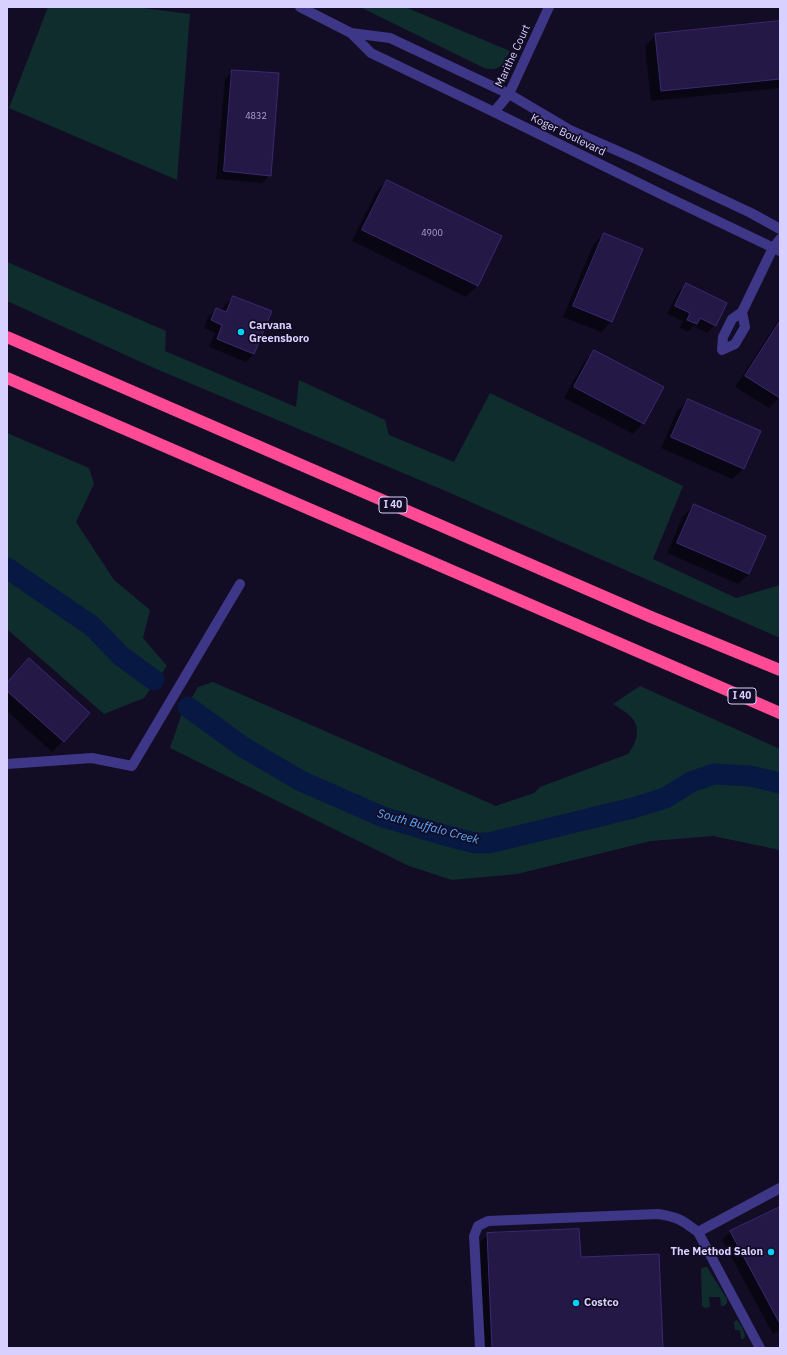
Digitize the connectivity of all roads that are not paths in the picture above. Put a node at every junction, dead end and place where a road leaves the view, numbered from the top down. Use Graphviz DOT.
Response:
graph roads {
  1 [pos="300,7"];
  2 [pos="549,7"];
  3 [pos="351,33"];
  4 [pos="509,94"];
  5 [pos="494,112"];
  6 [pos="780,229"];
  7 [pos="780,239"];
  8 [pos="777,249"];
  9 [pos="742,312"];
  10 [pos="7,337"];
  11 [pos="7,378"];
  12 [pos="240,584"];
  13 [pos="780,670"];
  14 [pos="780,713"];
  15 [pos="7,764"];
  16 [pos="780,1188"];
  17 [pos="698,1232"];
  18 [pos="480,1348"];
  19 [pos="760,1348"];
  1 -- 3 [label="street, Koger Boulevard"];
  2 -- 4 [label="street, Marithe Court"];
  3 -- 4 [label="street, Koger Boulevard"];
  3 -- 5 [label="street, Koger Boulevard"];
  4 -- 5 [label="street, Marithe Court"];
  4 -- 6 [label="street, Koger Boulevard"];
  5 -- 8 [label="street, Koger Boulevard"];
  7 -- 8 [label="street"];
  8 -- 9 [label="street"];
  10 -- 13 [label="highway, I 40"];
  11 -- 14 [label="highway, I 40"];
  12 -- 15 [label="street"];
  16 -- 17 [label="street"];
  17 -- 18 [label="street"];
  17 -- 19 [label="street"];
}
